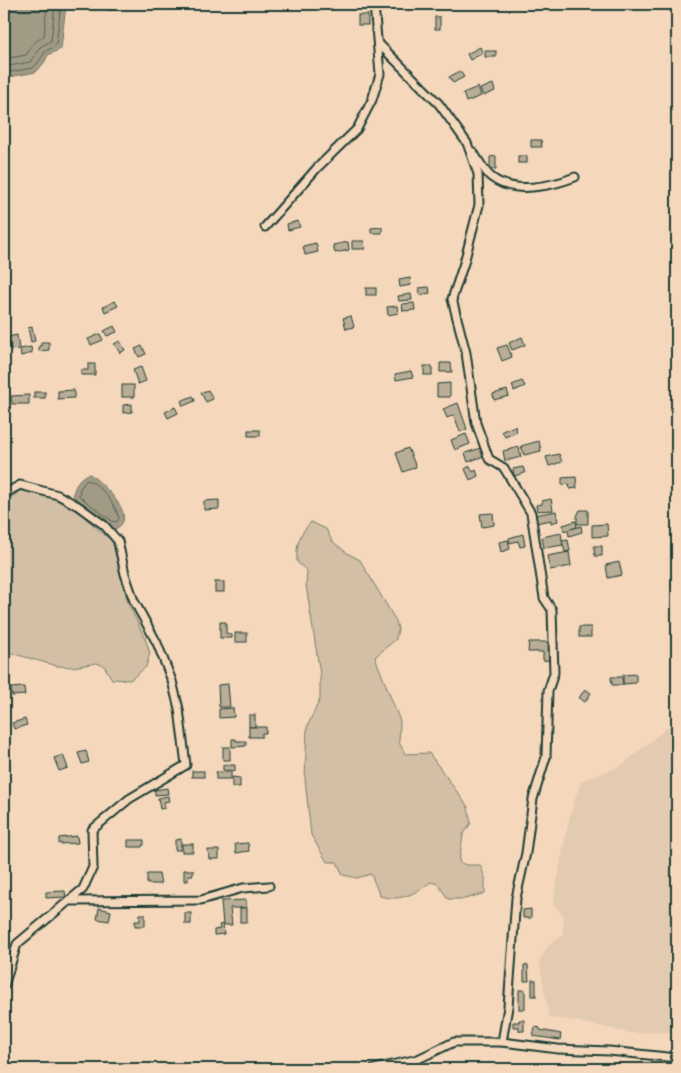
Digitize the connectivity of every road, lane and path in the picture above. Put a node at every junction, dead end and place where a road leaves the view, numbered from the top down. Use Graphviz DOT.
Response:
graph roads {
  1 [pos="374,4"];
  2 [pos="378,43"];
  3 [pos="467,143"];
  4 [pos="575,177"];
  5 [pos="265,228"];
  6 [pos="4,494"];
  7 [pos="269,886"];
  8 [pos="71,901"];
  9 [pos="4,986"];
  10 [pos="502,1042"];
  11 [pos="677,1058"];
  12 [pos="374,1069"];
  1 -- 2 [label="street"];
  2 -- 3 [label="street"];
  2 -- 5 [label="street"];
  3 -- 4 [label="street"];
  3 -- 10 [label="street"];
  6 -- 8 [label="street"];
  7 -- 8 [label="street"];
  8 -- 9 [label="street"];
  10 -- 11 [label="street"];
  10 -- 12 [label="street"];
}
